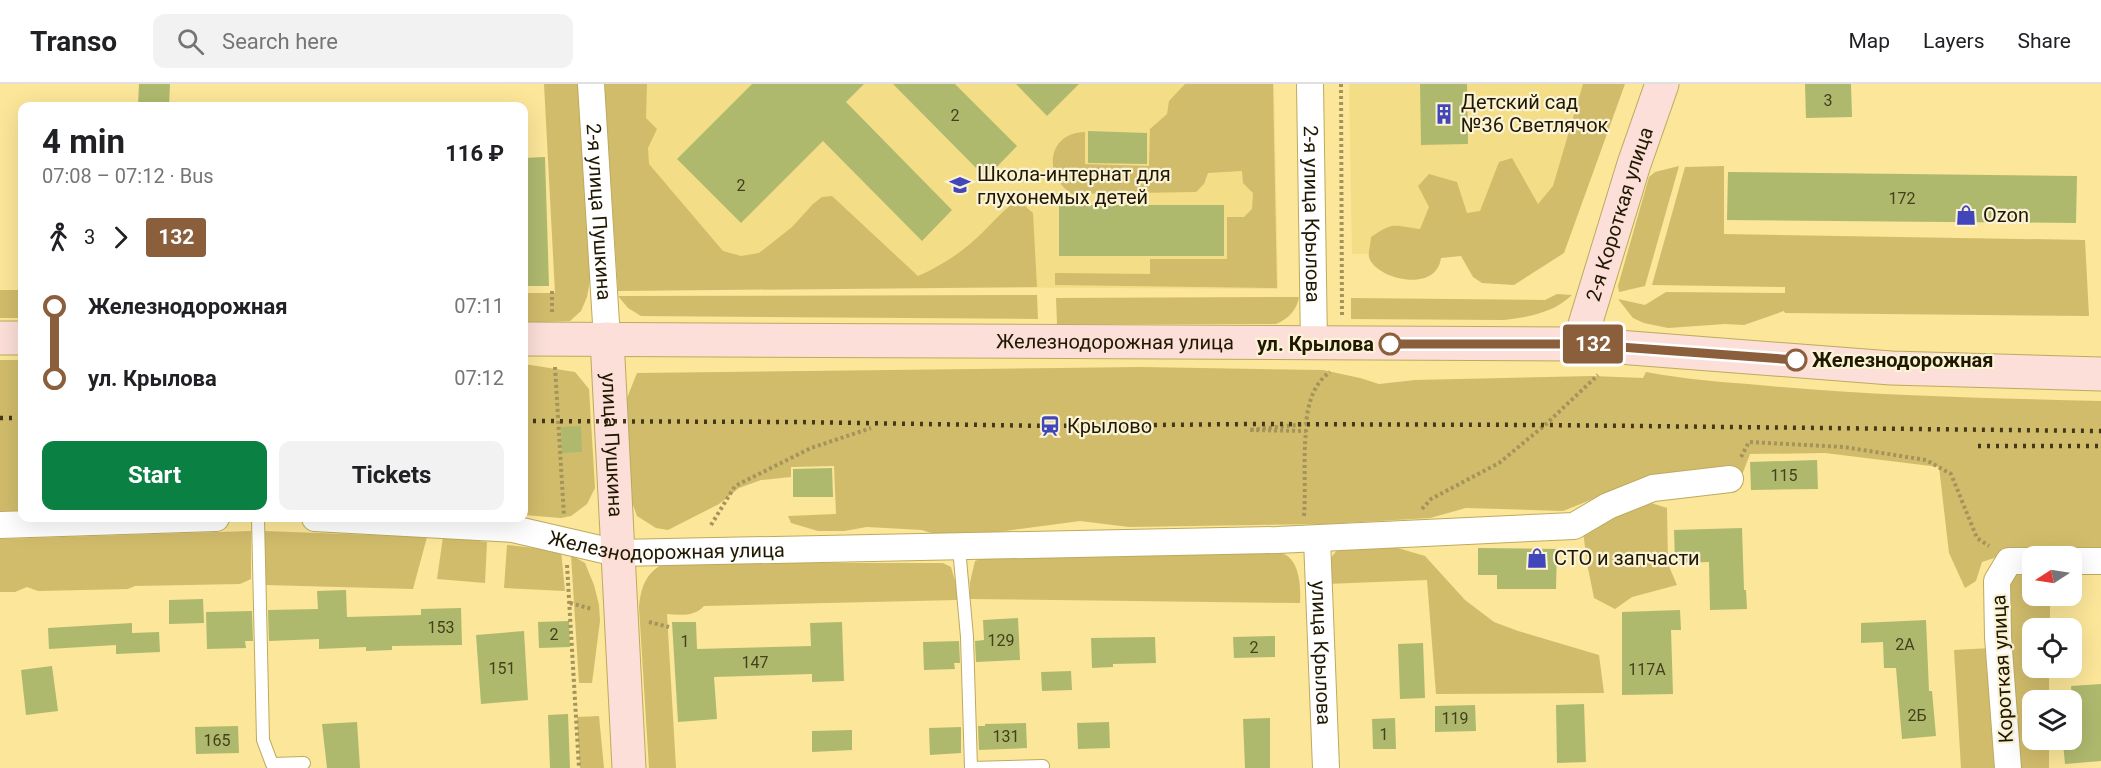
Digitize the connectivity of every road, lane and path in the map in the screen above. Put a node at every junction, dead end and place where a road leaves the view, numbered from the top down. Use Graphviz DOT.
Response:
graph roads {
  1 [pos="591,84"];
  2 [pos="1310,84"];
  3 [pos="1341,84"];
  4 [pos="1662,84"];
  5 [pos="0,338"];
  6 [pos="18,338"];
  7 [pos="528,339"];
  8 [pos="607,339"];
  9 [pos="1329,344"];
  10 [pos="1579,344"];
  11 [pos="2101,374"];
  12 [pos="1608,375"];
  13 [pos="871,428"];
  14 [pos="1730,479"];
  15 [pos="93,522"];
  16 [pos="258,522"];
  17 [pos="387,522"];
  18 [pos="0,525"];
  19 [pos="1393,536"];
  20 [pos="1307,539"];
  21 [pos="959,548"];
  22 [pos="695,552"];
  23 [pos="617,553"];
  24 [pos="2021,561"];
  25 [pos="2082,561"];
  26 [pos="2101,561"];
  27 [pos="304,763"];
  28 [pos="1043,766"];
  29 [pos="630,768"];
  30 [pos="1326,768"];
  31 [pos="2008,768"];
  1 -- 8 [label="street, 2-я улица Пушкина"];
  2 -- 9 [label="street, 2-я улица Крылова"];
  3 -- 9 [label="path"];
  4 -- 10 [label="main road, 2-я Короткая улица"];
  5 -- 6 [label="main road"];
  7 -- 8 [label="main road, Железнодорожная улица"];
  8 -- 9 [label="main road, Железнодорожная улица"];
  8 -- 23 [label="main road, улица Пушкина"];
  9 -- 10 [label="main road, Железнодорожная улица"];
  9 -- 20 [label="path"];
  10 -- 11 [label="main road, Железнодорожная улица"];
  12 -- 19 [label="path"];
  13 -- 22 [label="path"];
  14 -- 19 [label="street, Железнодорожная улица"];
  14 -- 24 [label="path"];
  15 -- 18 [label="street"];
  16 -- 27 [label="lane"];
  17 -- 23 [label="street, Железнодорожная улица"];
  19 -- 20 [label="street, Железнодорожная улица"];
  20 -- 21 [label="street, Железнодорожная улица"];
  20 -- 30 [label="street, улица Крылова"];
  21 -- 22 [label="street, Железнодорожная улица"];
  21 -- 28 [label="lane"];
  22 -- 23 [label="street, Железнодорожная улица"];
  23 -- 29 [label="main road, улица Пушкина"];
  24 -- 31 [label="street, Короткая улица"];
  25 -- 26 [label="street"];
}
